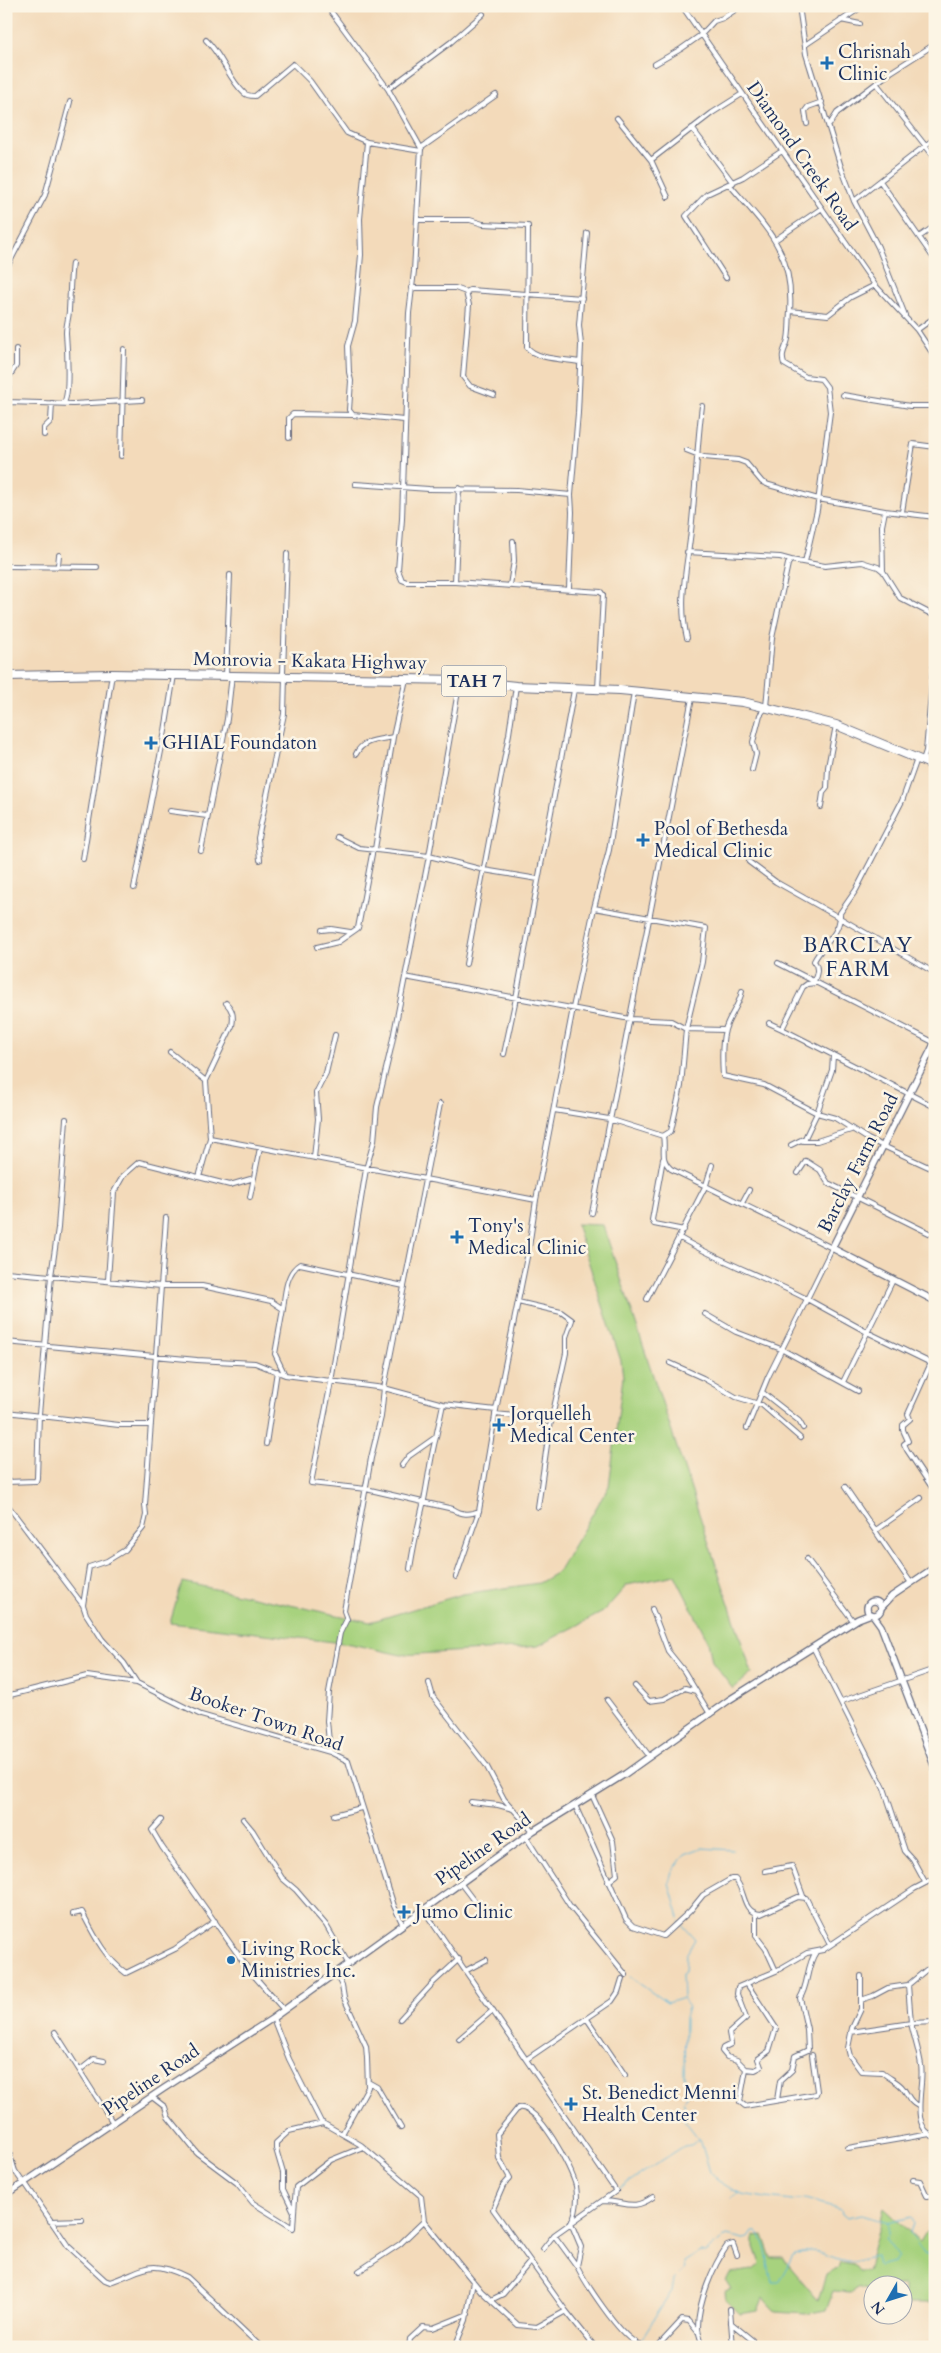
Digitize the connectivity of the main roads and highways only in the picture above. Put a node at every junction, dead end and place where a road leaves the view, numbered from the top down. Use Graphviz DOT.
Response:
graph roads {
  1 [pos="6,676"];
  2 [pos="928,764"];
  1 -- 2 [label="highway, Monrovia - Kakata Highway / TAH 7"];
}
